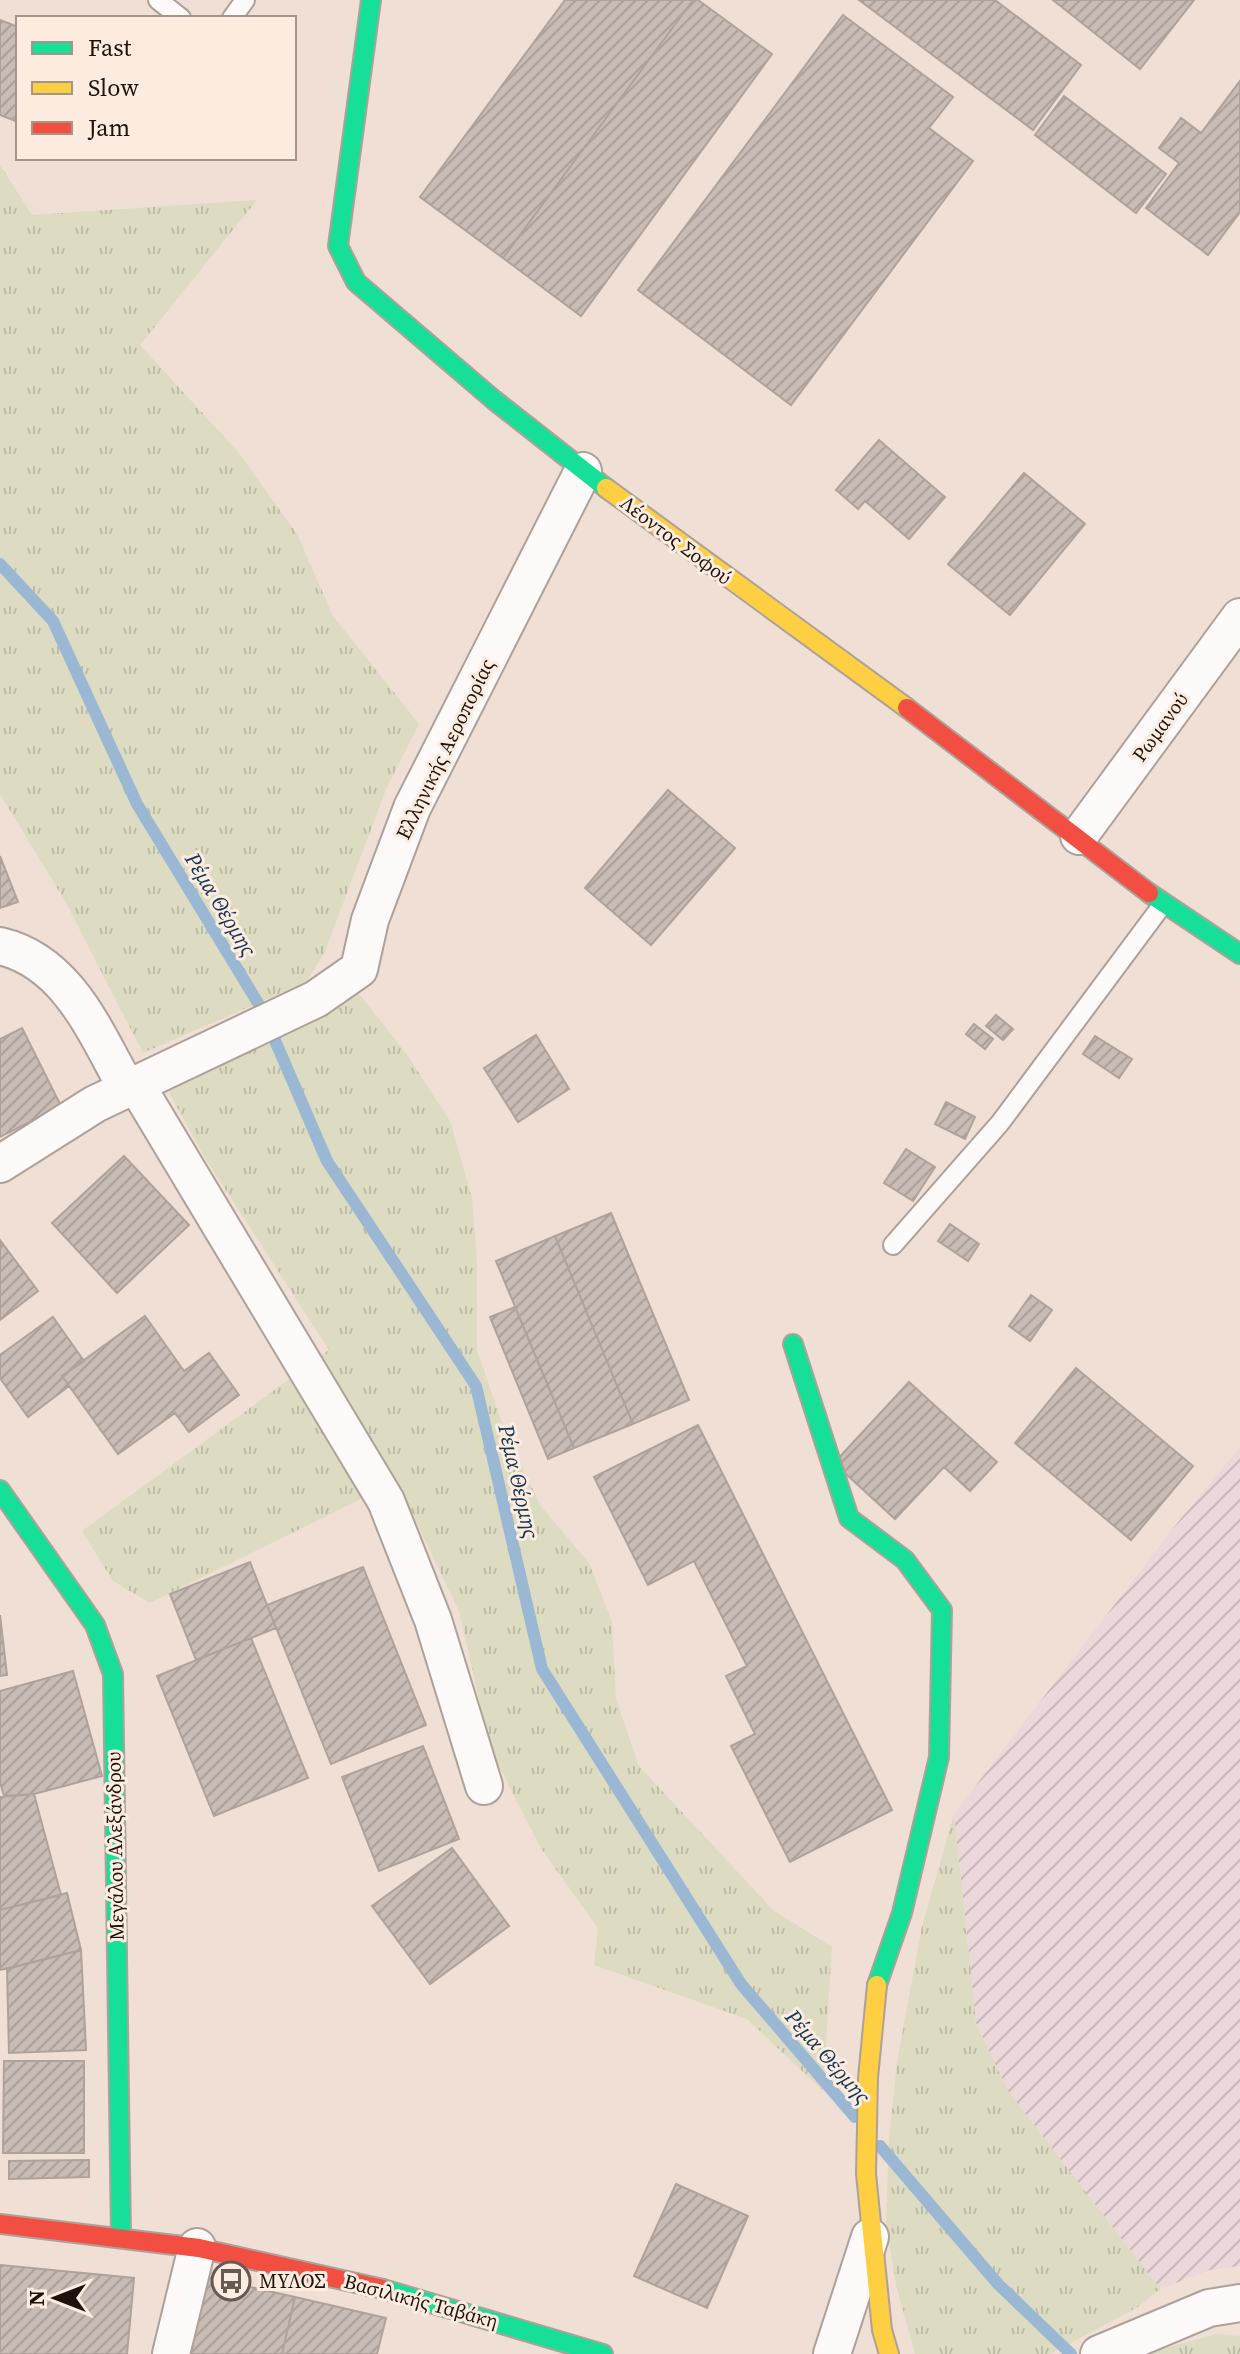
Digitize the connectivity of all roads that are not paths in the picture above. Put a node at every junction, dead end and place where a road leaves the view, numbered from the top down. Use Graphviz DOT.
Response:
graph roads {
  1 [pos="158,0"];
  2 [pos="371,0"];
  3 [pos="178,16"];
  4 [pos="583,471"];
  5 [pos="1240,617"];
  6 [pos="1079,836"];
  7 [pos="1163,904"];
  8 [pos="0,946"];
  9 [pos="1240,954"];
  10 [pos="131,1085"];
  11 [pos="0,1164"];
  12 [pos="893,1245"];
  13 [pos="793,1344"];
  14 [pos="0,1490"];
  15 [pos="484,1786"];
  16 [pos="0,2224"];
  17 [pos="873,2228"];
  18 [pos="121,2236"];
  19 [pos="197,2247"];
  20 [pos="1224,2306"];
  21 [pos="171,2354"];
  22 [pos="603,2354"];
  23 [pos="832,2354"];
  24 [pos="889,2354"];
  25 [pos="1099,2354"];
  1 -- 3 [label="lane"];
  2 -- 4 [label="street, Λέοντος Σοφού"];
  4 -- 6 [label="street, Λέοντος Σοφού"];
  4 -- 10 [label="street, Ελληνικής Αεροπορίας"];
  5 -- 6 [label="street, Ρωμανού"];
  6 -- 7 [label="street, Λέοντος Σοφού"];
  7 -- 9 [label="street, Λέοντος Σοφού"];
  7 -- 12 [label="lane"];
  8 -- 10 [label="street"];
  10 -- 11 [label="street, Ελληνικής Αεροπορίας"];
  10 -- 15 [label="street"];
  13 -- 17 [label="street"];
  14 -- 18 [label="street, Μεγάλου Αλεξάνδρου"];
  16 -- 18 [label="street, Βασιλικής Ταβάκη"];
  17 -- 23 [label="street"];
  17 -- 24 [label="street"];
  18 -- 19 [label="street, Βασιλικής Ταβάκη"];
  19 -- 21 [label="street"];
  19 -- 22 [label="street, Βασιλικής Ταβάκη"];
  20 -- 25 [label="street"];
}
